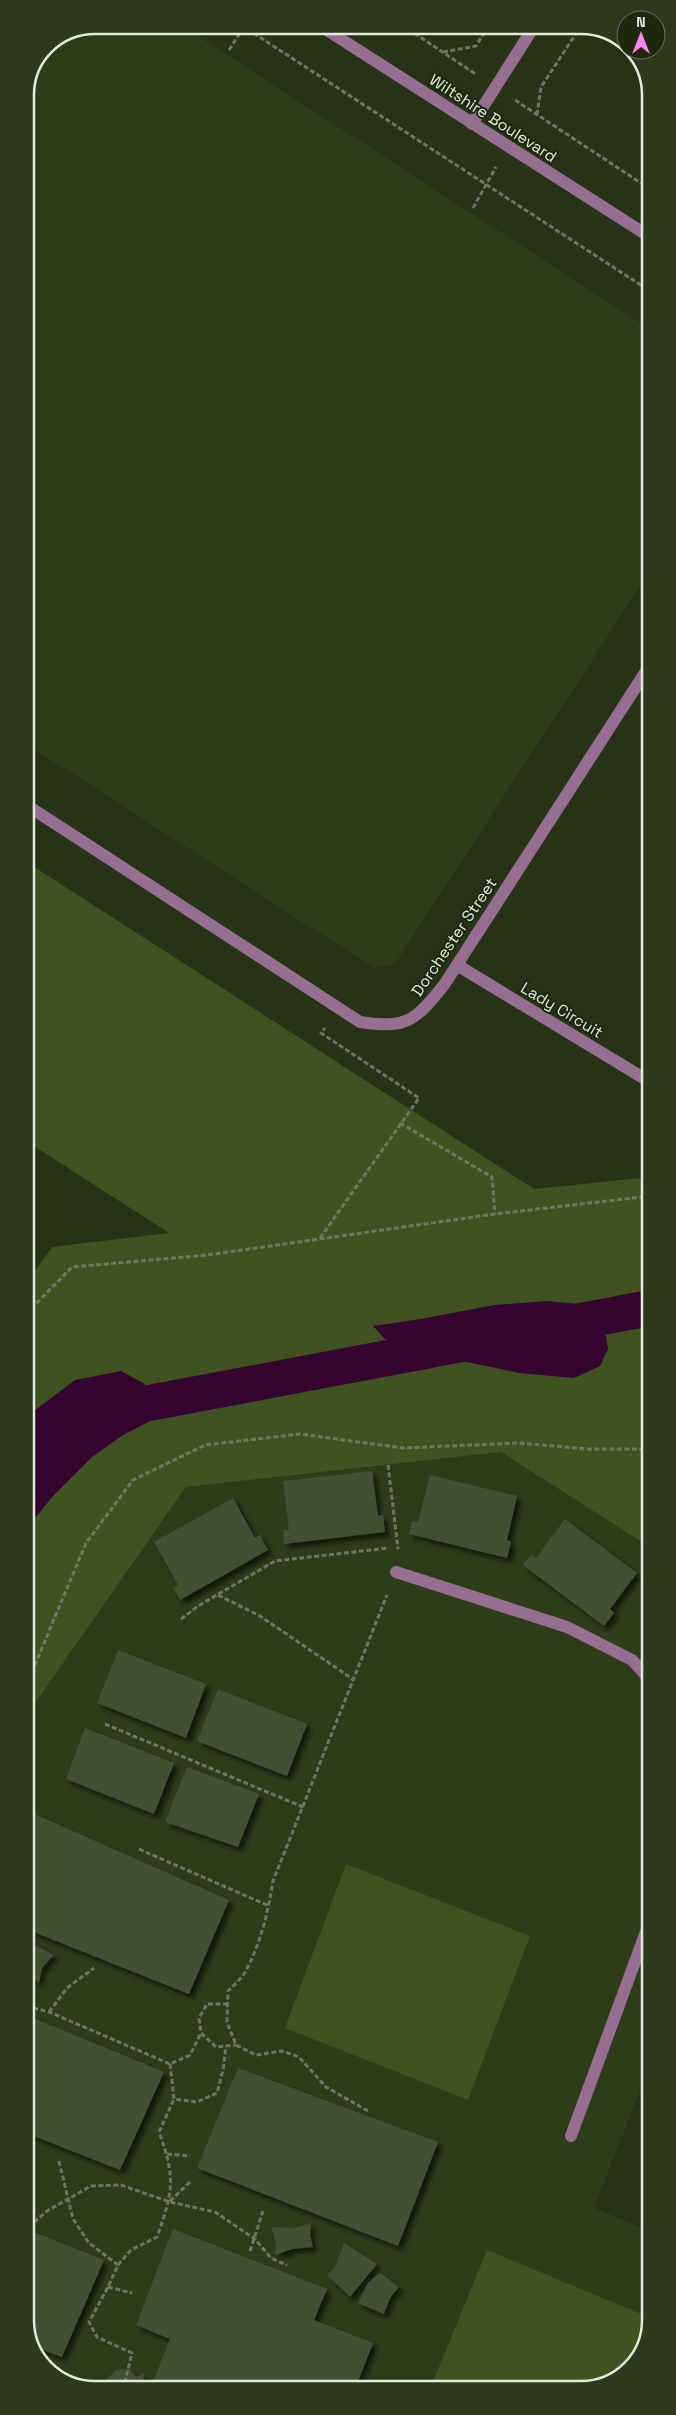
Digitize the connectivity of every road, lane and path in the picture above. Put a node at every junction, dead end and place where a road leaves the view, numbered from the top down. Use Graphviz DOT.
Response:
graph roads {
  1 [pos="238,34"];
  2 [pos="255,34"];
  3 [pos="333,34"];
  4 [pos="415,34"];
  5 [pos="484,34"];
  6 [pos="529,34"];
  7 [pos="576,34"];
  8 [pos="229,50"];
  9 [pos="442,52"];
  10 [pos="495,87"];
  11 [pos="537,115"];
  12 [pos="472,124"];
  13 [pos="507,147"];
  14 [pos="486,184"];
  15 [pos="642,184"];
  16 [pos="473,208"];
  17 [pos="642,232"];
  18 [pos="642,286"];
  19 [pos="642,676"];
  20 [pos="34,809"];
  21 [pos="457,965"];
  22 [pos="339,1008"];
  23 [pos="642,1077"];
  24 [pos="400,1123"];
  25 [pos="642,1197"];
  26 [pos="495,1214"];
  27 [pos="320,1239"];
  28 [pos="34,1306"];
  29 [pos="642,1449"];
  30 [pos="388,1465"];
  31 [pos="398,1547"];
  32 [pos="396,1572"];
  33 [pos="218,1594"];
  34 [pos="181,1619"];
  35 [pos="34,1667"];
  36 [pos="642,1671"];
  37 [pos="354,1680"];
  38 [pos="105,1724"];
  39 [pos="303,1807"];
  40 [pos="139,1850"];
  41 [pos="269,1906"];
  42 [pos="642,1943"];
  43 [pos="94,1968"];
  44 [pos="228,2004"];
  45 [pos="34,2008"];
  46 [pos="49,2012"];
  47 [pos="201,2033"];
  48 [pos="236,2045"];
  49 [pos="226,2046"];
  50 [pos="170,2064"];
  51 [pos="174,2099"];
  52 [pos="368,2111"];
  53 [pos="571,2136"];
  54 [pos="167,2154"];
  55 [pos="190,2156"];
  56 [pos="59,2161"];
  57 [pos="190,2182"];
  58 [pos="68,2198"];
  59 [pos="170,2202"];
  60 [pos="263,2211"];
  61 [pos="34,2222"];
  62 [pos="255,2239"];
  63 [pos="250,2250"];
  64 [pos="118,2265"];
  65 [pos="287,2265"];
  66 [pos="108,2287"];
  67 [pos="132,2293"];
  68 [pos="125,2381"];
  1 -- 8 [label="path"];
  2 -- 14 [label="path"];
  3 -- 12 [label="street, Wiltshire Boulevard"];
  4 -- 9 [label="path"];
  5 -- 9 [label="path"];
  6 -- 10 [label="street"];
  7 -- 11 [label="path"];
  9 -- 10 [label="path"];
  10 -- 11 [label="path"];
  10 -- 12 [label="street"];
  11 -- 15 [label="path"];
  12 -- 13 [label="street, Wiltshire Boulevard"];
  13 -- 14 [label="path"];
  13 -- 17 [label="street, Wiltshire Boulevard"];
  14 -- 16 [label="path"];
  14 -- 18 [label="path"];
  19 -- 21 [label="street, Dorchester Street"];
  20 -- 22 [label="street, Dorchester Street"];
  21 -- 22 [label="street, Dorchester Street"];
  21 -- 23 [label="street, Lady Circuit"];
  22 -- 24 [label="path"];
  24 -- 26 [label="path"];
  24 -- 27 [label="path"];
  25 -- 26 [label="path"];
  26 -- 27 [label="path"];
  27 -- 28 [label="path"];
  29 -- 35 [label="path"];
  30 -- 31 [label="path"];
  31 -- 32 [label="path"];
  31 -- 33 [label="path"];
  32 -- 36 [label="street"];
  32 -- 37 [label="path"];
  33 -- 34 [label="path"];
  33 -- 37 [label="path"];
  37 -- 39 [label="path"];
  38 -- 39 [label="path"];
  39 -- 41 [label="path"];
  40 -- 41 [label="path"];
  41 -- 44 [label="path"];
  42 -- 53 [label="street"];
  43 -- 46 [label="path"];
  44 -- 47 [label="path"];
  44 -- 48 [label="path"];
  45 -- 46 [label="path"];
  46 -- 50 [label="path"];
  47 -- 49 [label="path"];
  47 -- 50 [label="path"];
  48 -- 49 [label="path"];
  48 -- 52 [label="path"];
  49 -- 51 [label="path"];
  50 -- 51 [label="path"];
  51 -- 54 [label="path"];
  54 -- 55 [label="path"];
  54 -- 59 [label="path"];
  56 -- 58 [label="path"];
  57 -- 59 [label="path"];
  58 -- 59 [label="path"];
  58 -- 61 [label="path"];
  58 -- 64 [label="path"];
  59 -- 62 [label="path"];
  59 -- 64 [label="path"];
  60 -- 62 [label="path"];
  62 -- 63 [label="path"];
  62 -- 65 [label="path"];
  64 -- 66 [label="path"];
  66 -- 67 [label="path"];
  66 -- 68 [label="path"];
}
